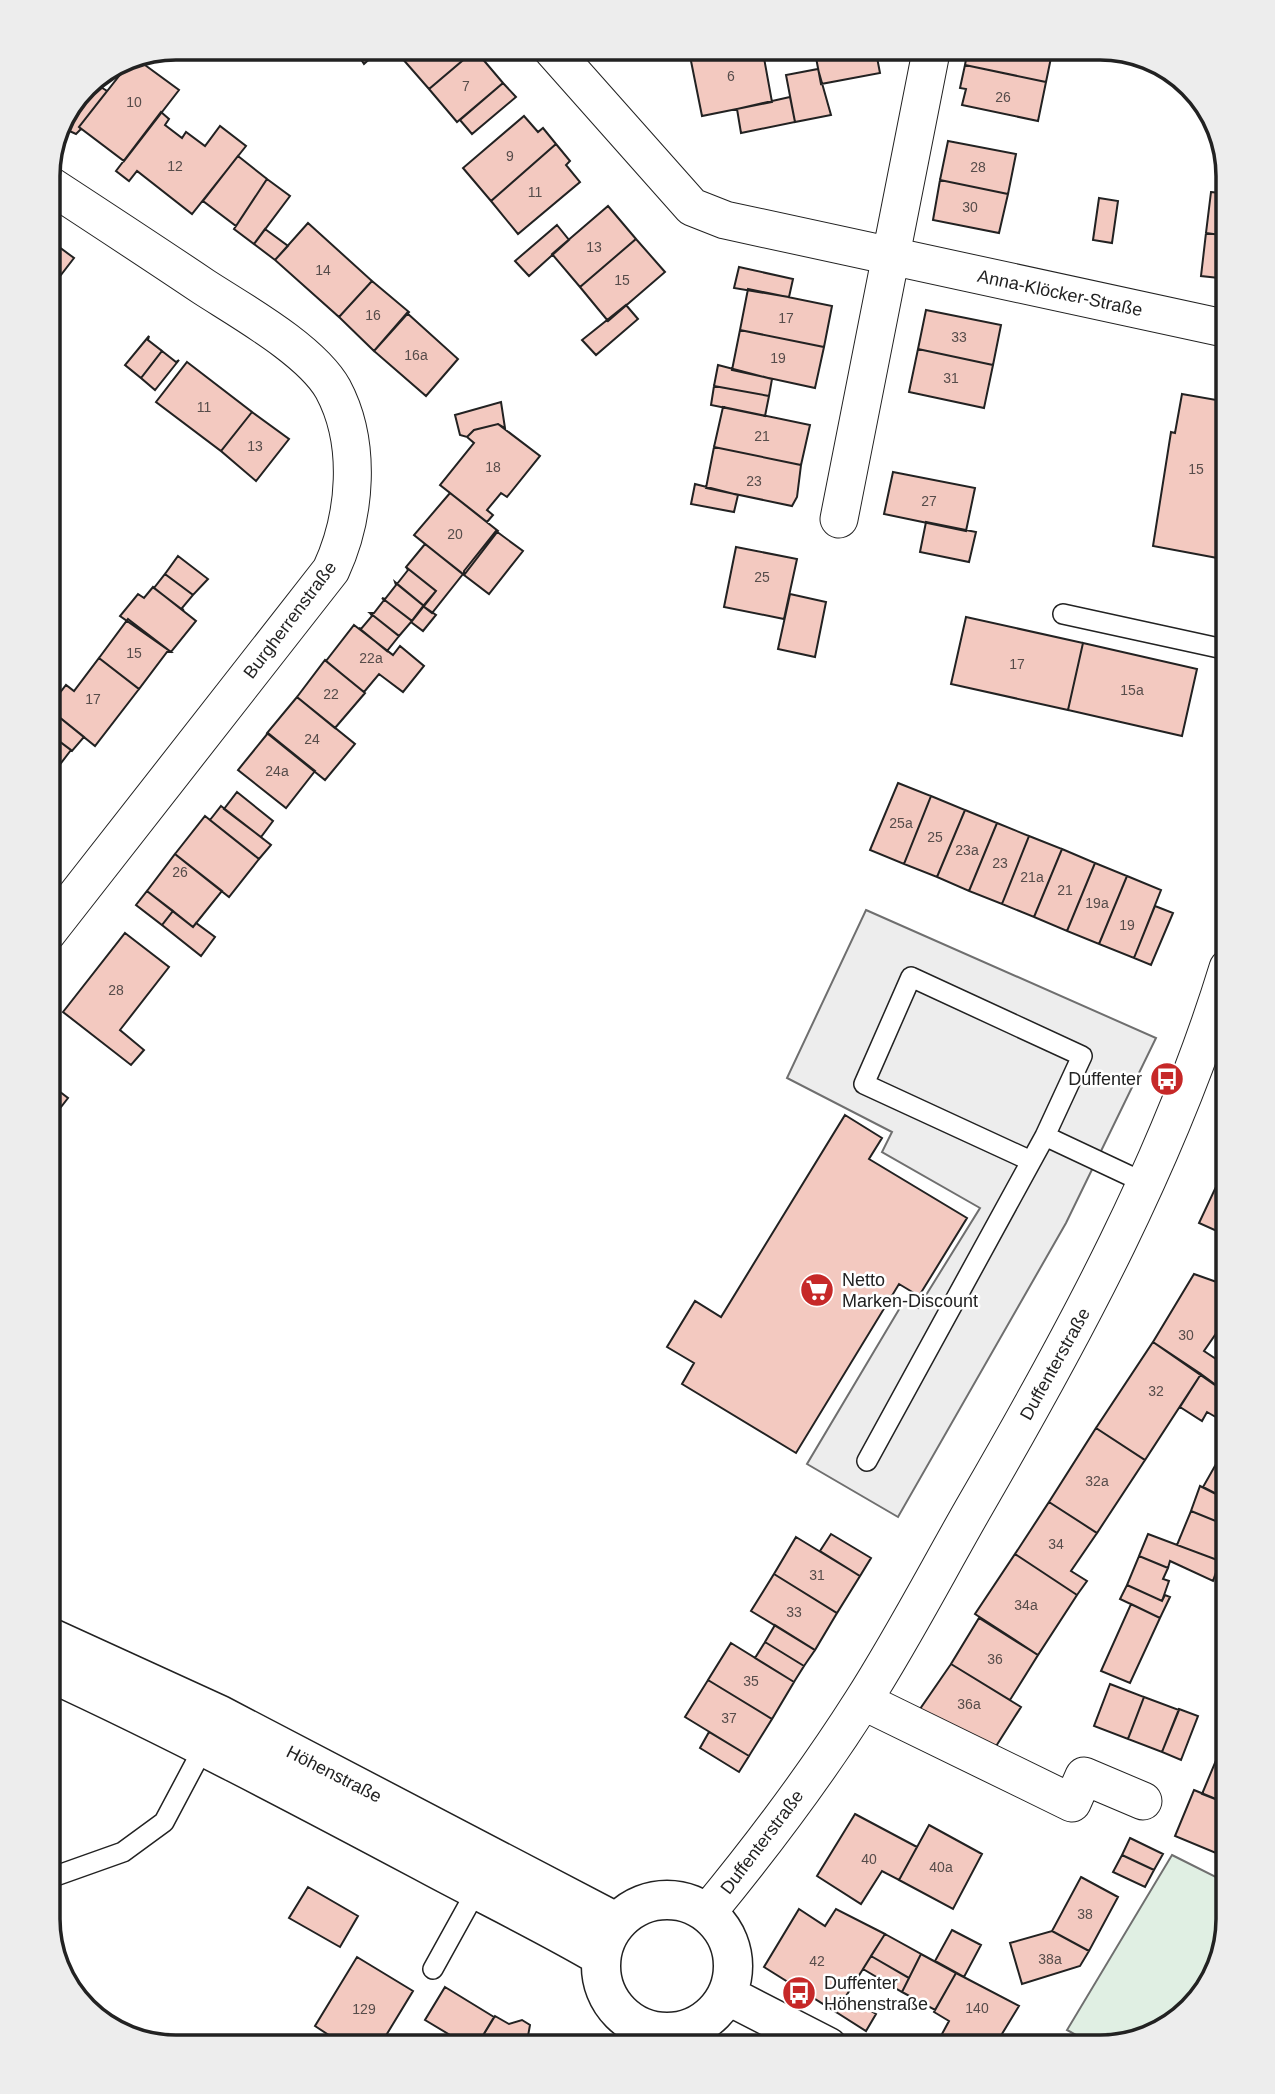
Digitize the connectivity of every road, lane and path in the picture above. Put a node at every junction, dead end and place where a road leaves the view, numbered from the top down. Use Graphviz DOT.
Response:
graph roads {
  1 [pos="562,60"];
  2 [pos="930,60"];
  3 [pos="60,193"];
  4 [pos="893,256"];
  5 [pos="1216,326"];
  6 [pos="839,519"];
  7 [pos="1063,614"];
  8 [pos="1216,647"];
  9 [pos="60,916"];
  10 [pos="1216,1021"];
  11 [pos="1045,1136"];
  12 [pos="1031,1161"];
  13 [pos="1145,1182"];
  14 [pos="867,1461"];
  15 [pos="60,1643"];
  16 [pos="60,1676"];
  17 [pos="863,1702"];
  18 [pos="213,1730"];
  19 [pos="1143,1801"];
  20 [pos="60,1874"];
  21 [pos="485,1874"];
  22 [pos="707,1913"];
  23 [pos="616,1922"];
  24 [pos="600,1956"];
  25 [pos="433,1969"];
  26 [pos="727,1995"];
  27 [pos="639,2035"];
  28 [pos="663,2035"];
  29 [pos="804,2035"];
  1 -- 4 [label="street, Anna-Klöcker-Straße"];
  2 -- 4 [label="street"];
  3 -- 9 [label="street, Burgherrenstraße"];
  4 -- 5 [label="street, Anna-Klöcker-Straße"];
  4 -- 6 [label="street"];
  7 -- 8 [label="lane"];
  10 -- 13 [label="street, Duffenterstraße"];
  11 -- 12 [label="lane"];
  11 -- 12 [label="lane"];
  11 -- 13 [label="lane"];
  12 -- 14 [label="lane"];
  13 -- 17 [label="street, Duffenterstraße"];
  15 -- 18 [label="street, Höhenstraße"];
  16 -- 18 [label="street, Höhenstraße"];
  17 -- 19 [label="street"];
  17 -- 22 [label="street, Duffenterstraße"];
  18 -- 20 [label="lane"];
  18 -- 21 [label="street, Höhenstraße"];
  21 -- 23 [label="street, Höhenstraße"];
  21 -- 24 [label="street, Höhenstraße"];
  21 -- 25 [label="lane"];
  22 -- 23 [label="street"];
  22 -- 26 [label="street"];
  23 -- 24 [label="street"];
  24 -- 27 [label="street"];
  26 -- 28 [label="street"];
  26 -- 29 [label="street"];
}
